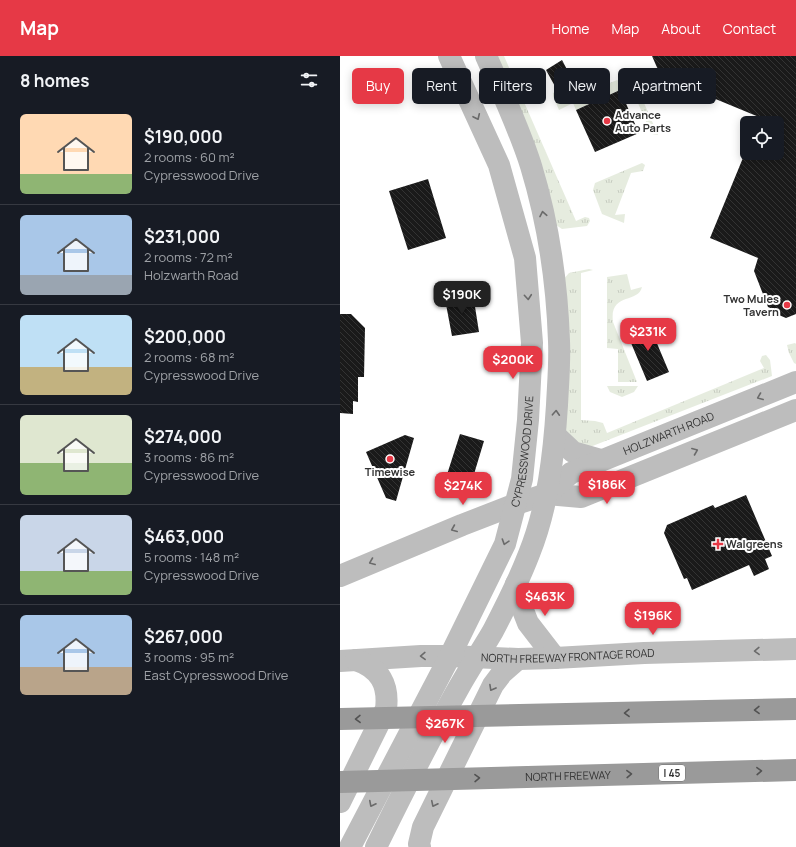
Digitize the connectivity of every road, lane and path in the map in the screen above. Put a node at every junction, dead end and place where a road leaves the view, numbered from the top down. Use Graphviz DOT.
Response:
graph roads {
  1 [pos="449,56"];
  2 [pos="486,56"];
  3 [pos="796,382"];
  4 [pos="796,410"];
  5 [pos="555,435"];
  6 [pos="600,460"];
  7 [pos="547,494"];
  8 [pos="516,504"];
  9 [pos="340,576"];
  10 [pos="516,584"];
  11 [pos="796,650"];
  12 [pos="450,656"];
  13 [pos="476,658"];
  14 [pos="555,658"];
  15 [pos="518,659"];
  16 [pos="348,661"];
  17 [pos="796,709"];
  18 [pos="340,719"];
  19 [pos="796,770"];
  20 [pos="340,782"];
  21 [pos="340,802"];
  22 [pos="350,847"];
  23 [pos="376,847"];
  24 [pos="420,847"];
  1 -- 8 [label="main road, CYPRESSWOOD DRIVE, one-way"];
  5 -- 2 [label="main road, one-way"];
  3 -- 6 [label="main road, HOLZWARTH ROAD, one-way"];
  7 -- 4 [label="main road, HOLZWARTH ROAD, one-way"];
  5 -- 6 [label="main road"];
  5 -- 7 [label="main road"];
  6 -- 7 [label="main road, HOLZWARTH ROAD"];
  7 -- 8 [label="main road, HOLZWARTH ROAD"];
  7 -- 10 [label="main road"];
  8 -- 9 [label="main road, HOLZWARTH ROAD, one-way"];
  8 -- 12 [label="main road, CYPRESSWOOD DRIVE, one-way"];
  10 -- 13 [label="main road"];
  10 -- 14 [label="main road"];
  11 -- 14 [label="main road, NORTH FREEWAY FRONTAGE ROAD, one-way"];
  12 -- 13 [label="main road, NORTH FREEWAY FRONTAGE ROAD"];
  12 -- 16 [label="main road, NORTH FREEWAY FRONTAGE ROAD, one-way"];
  12 -- 22 [label="main road, CYPRESSWOOD DRIVE, one-way"];
  13 -- 15 [label="main road, NORTH FREEWAY FRONTAGE ROAD"];
  13 -- 23 [label="main road"];
  14 -- 15 [label="main road, NORTH FREEWAY FRONTAGE ROAD"];
  15 -- 24 [label="main road, one-way"];
  16 -- 21 [label="main road"];
  17 -- 18 [label="highway, one-way"];
  20 -- 19 [label="highway, NORTH FREEWAY / I 45, one-way"];
}
